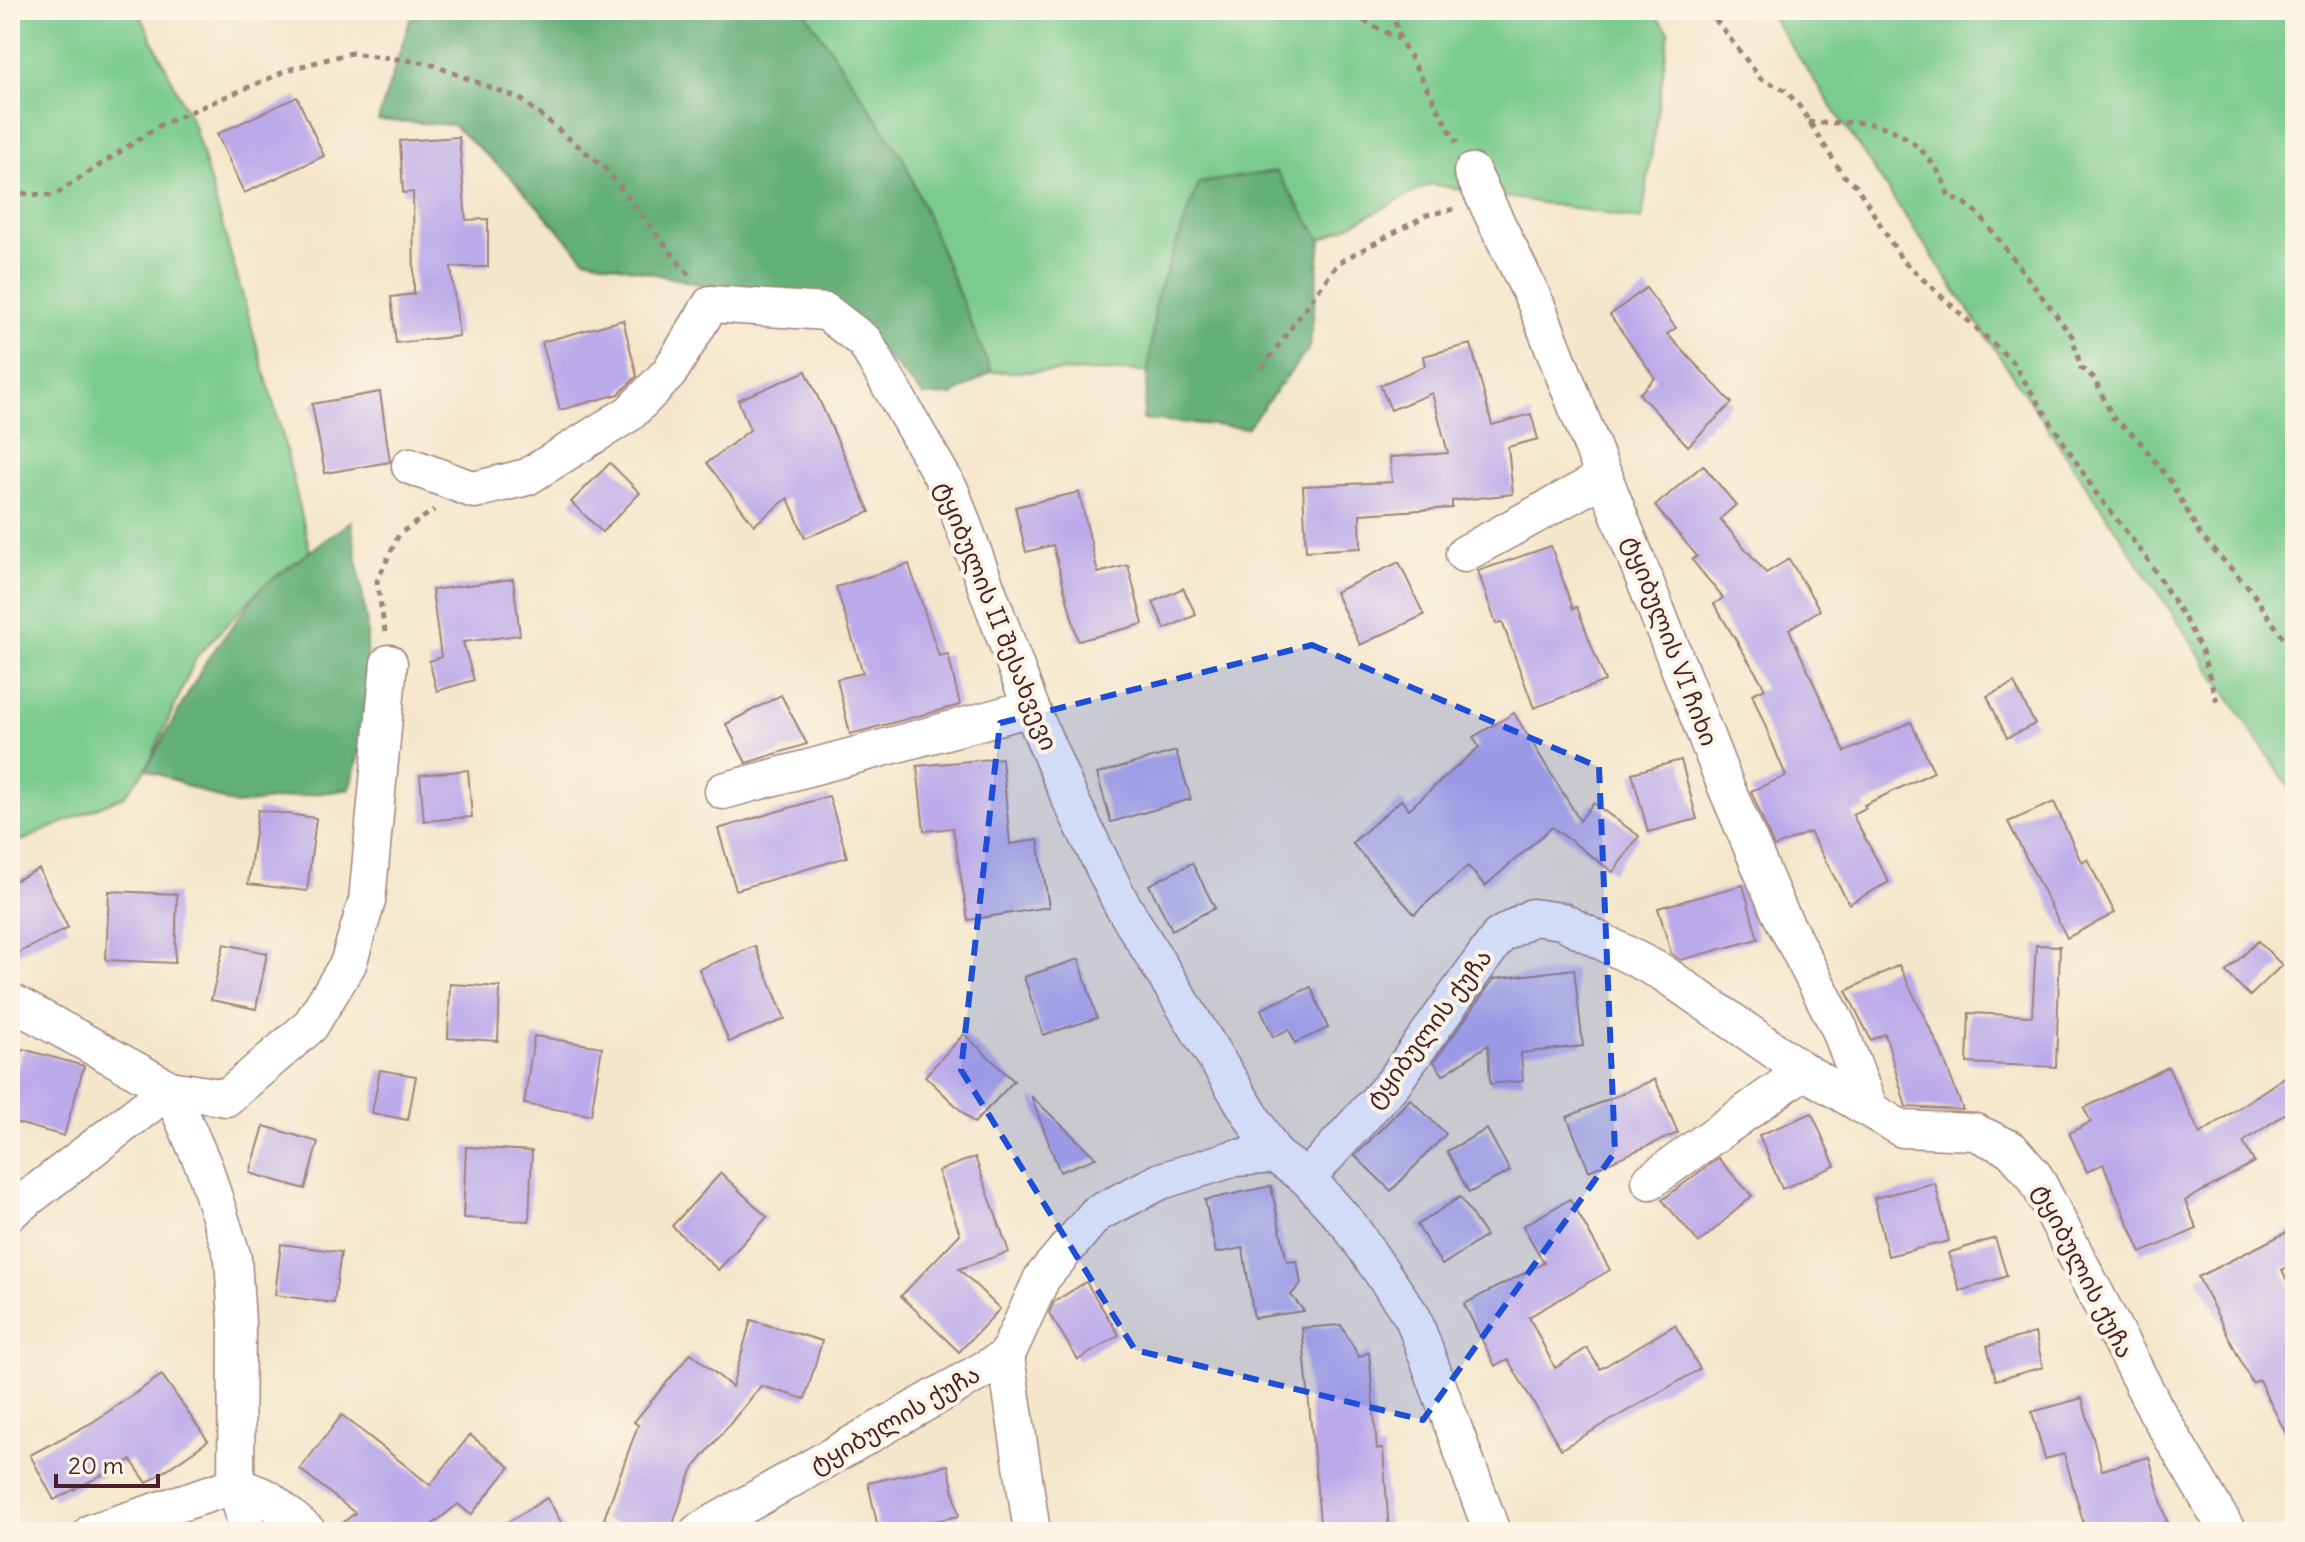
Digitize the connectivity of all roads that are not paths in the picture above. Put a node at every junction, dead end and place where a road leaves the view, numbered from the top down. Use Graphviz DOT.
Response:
graph roads {
  1 [pos="1480,187"];
  2 [pos="410,466"];
  3 [pos="1605,477"];
  4 [pos="1464,554"];
  5 [pos="389,663"];
  6 [pos="1031,708"];
  7 [pos="723,791"];
  8 [pos="10,1001"];
  9 [pos="1804,1071"];
  10 [pos="170,1089"];
  11 [pos="1870,1110"];
  12 [pos="1275,1155"];
  13 [pos="1307,1178"];
  14 [pos="1650,1181"];
  15 [pos="10,1212"];
  16 [pos="1006,1357"];
  17 [pos="236,1485"];
  18 [pos="92,1532"];
  19 [pos="248,1532"];
  20 [pos="308,1532"];
  21 [pos="698,1532"];
  22 [pos="1032,1532"];
  23 [pos="1492,1532"];
  24 [pos="2228,1532"];
  1 -- 3 [label="street, ტყიბულის VI ჩიხი"];
  2 -- 6 [label="street, ტყიბულის II შესახვევი"];
  3 -- 4 [label="street"];
  3 -- 11 [label="street, ტყიბულის VI ჩიხი"];
  5 -- 10 [label="street"];
  6 -- 7 [label="street"];
  6 -- 12 [label="street, ტყიბულის II შესახვევი"];
  8 -- 10 [label="street"];
  9 -- 11 [label="street, ტყიბულის ქუჩა"];
  9 -- 13 [label="street, ტყიბულის ქუჩა"];
  9 -- 14 [label="street"];
  10 -- 15 [label="street"];
  10 -- 17 [label="street"];
  11 -- 24 [label="street, ტყიბულის ქუჩა"];
  12 -- 13 [label="street"];
  12 -- 16 [label="street, ტყიბულის ქუჩა"];
  13 -- 23 [label="street"];
  16 -- 21 [label="street, ტყიბულის ქუჩა"];
  16 -- 22 [label="street"];
  17 -- 18 [label="street"];
  17 -- 19 [label="street"];
  17 -- 20 [label="street"];
}
